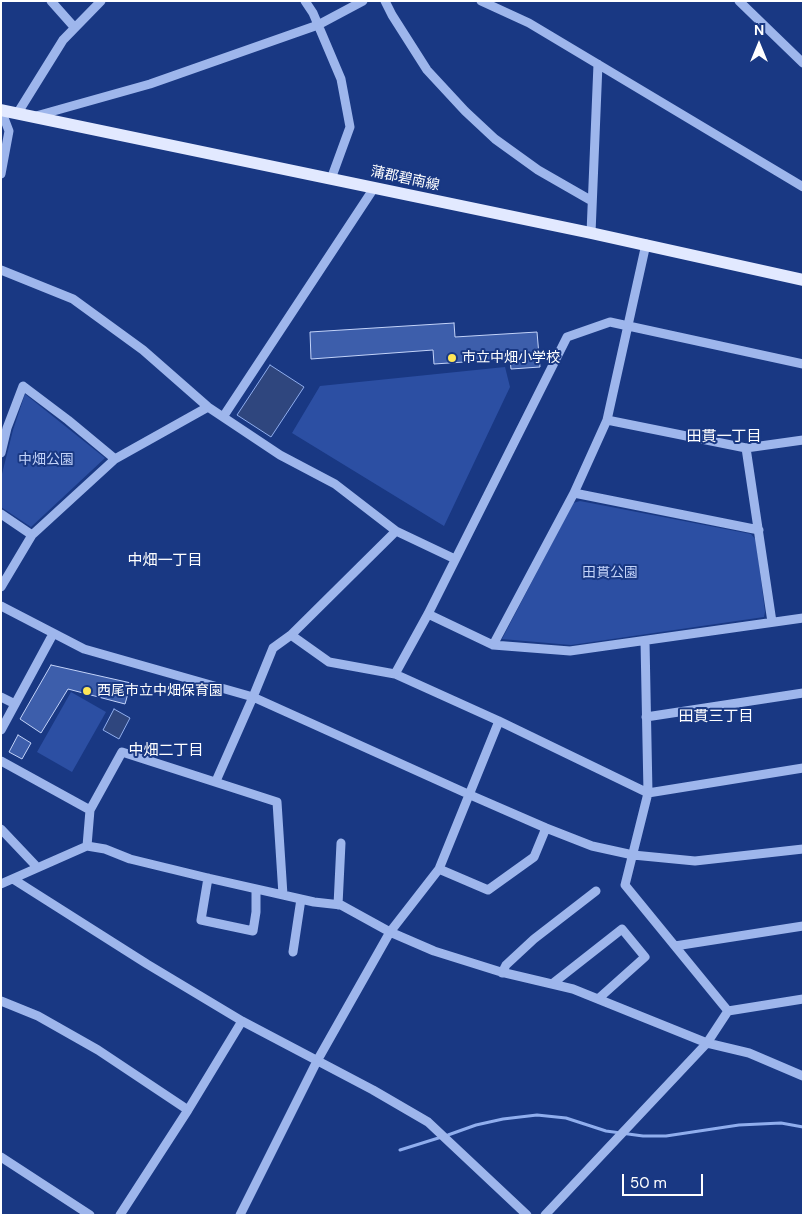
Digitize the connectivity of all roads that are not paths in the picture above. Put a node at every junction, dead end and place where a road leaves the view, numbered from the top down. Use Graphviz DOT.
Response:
graph roads {
  1 [pos="51,1"];
  2 [pos="101,1"];
  3 [pos="305,1"];
  4 [pos="363,1"];
  5 [pos="385,1"];
  6 [pos="481,1"];
  7 [pos="739,1"];
  8 [pos="318,25"];
  9 [pos="75,28"];
  10 [pos="803,63"];
  11 [pos="598,64"];
  12 [pos="1,110"];
  13 [pos="17,114"];
  14 [pos="31,118"];
  15 [pos="1,174"];
  16 [pos="331,179"];
  17 [pos="803,187"];
  18 [pos="374,188"];
  19 [pos="592,201"];
  20 [pos="591,233"];
  21 [pos="646,244"];
  22 [pos="1,270"];
  23 [pos="803,280"];
  24 [pos="627,326"];
  25 [pos="803,364"];
  26 [pos="208,407"];
  27 [pos="223,417"];
  28 [pos="607,420"];
  29 [pos="4,427"];
  30 [pos="803,440"];
  31 [pos="746,448"];
  32 [pos="1,453"];
  33 [pos="115,458"];
  34 [pos="574,493"];
  35 [pos="1,514"];
  36 [pos="759,530"];
  37 [pos="396,531"];
  38 [pos="32,535"];
  39 [pos="455,559"];
  40 [pos="1,587"];
  41 [pos="1,606"];
  42 [pos="428,614"];
  43 [pos="803,618"];
  44 [pos="772,622"];
  45 [pos="53,634"];
  46 [pos="291,635"];
  47 [pos="645,641"];
  48 [pos="493,645"];
  49 [pos="394,674"];
  50 [pos="803,693"];
  51 [pos="1,697"];
  52 [pos="253,697"];
  53 [pos="15,704"];
  54 [pos="646,718"];
  55 [pos="499,722"];
  56 [pos="1,730"];
  57 [pos="1,761"];
  58 [pos="803,768"];
  59 [pos="216,781"];
  60 [pos="648,793"];
  61 [pos="468,794"];
  62 [pos="90,810"];
  63 [pos="546,828"];
  64 [pos="1,829"];
  65 [pos="341,843"];
  66 [pos="87,846"];
  67 [pos="803,849"];
  68 [pos="633,855"];
  69 [pos="37,867"];
  70 [pos="438,869"];
  71 [pos="208,878"];
  72 [pos="13,879"];
  73 [pos="1,884"];
  74 [pos="256,889"];
  75 [pos="596,891"];
  76 [pos="283,896"];
  77 [pos="302,900"];
  78 [pos="338,905"];
  79 [pos="803,926"];
  80 [pos="390,932"];
  81 [pos="675,946"];
  82 [pos="293,952"];
  83 [pos="502,973"];
  84 [pos="552,984"];
  85 [pos="598,999"];
  86 [pos="803,1000"];
  87 [pos="1,1001"];
  88 [pos="728,1011"];
  89 [pos="242,1021"];
  90 [pos="707,1043"];
  91 [pos="317,1061"];
  92 [pos="803,1076"];
  93 [pos="188,1110"];
  94 [pos="1,1157"];
  95 [pos="90,1215"];
  96 [pos="120,1215"];
  97 [pos="240,1215"];
  98 [pos="526,1215"];
  99 [pos="545,1215"];
  1 -- 9 [label="street"];
  2 -- 9 [label="street"];
  3 -- 8 [label="street"];
  4 -- 8 [label="street"];
  5 -- 19 [label="street"];
  6 -- 11 [label="street"];
  7 -- 10 [label="street"];
  8 -- 14 [label="street"];
  8 -- 16 [label="street"];
  9 -- 13 [label="street"];
  11 -- 17 [label="street"];
  11 -- 19 [label="street"];
  12 -- 13 [label="main road, 蒲郡碧南線"];
  12 -- 15 [label="street"];
  13 -- 14 [label="main road, 蒲郡碧南線"];
  14 -- 16 [label="main road, 蒲郡碧南線"];
  16 -- 18 [label="main road, 蒲郡碧南線"];
  18 -- 20 [label="main road, 蒲郡碧南線"];
  18 -- 27 [label="street"];
  19 -- 20 [label="street"];
  20 -- 21 [label="main road, 蒲郡碧南線"];
  21 -- 23 [label="main road, 蒲郡碧南線"];
  21 -- 24 [label="street"];
  22 -- 26 [label="street"];
  24 -- 25 [label="street"];
  24 -- 28 [label="street"];
  24 -- 39 [label="street"];
  26 -- 27 [label="street"];
  26 -- 33 [label="street"];
  27 -- 37 [label="street"];
  28 -- 31 [label="street"];
  28 -- 34 [label="street"];
  29 -- 32 [label="street"];
  29 -- 33 [label="street"];
  30 -- 31 [label="street"];
  31 -- 36 [label="street"];
  33 -- 38 [label="street"];
  34 -- 36 [label="street"];
  34 -- 48 [label="street"];
  35 -- 38 [label="street"];
  36 -- 44 [label="street"];
  37 -- 39 [label="street"];
  37 -- 46 [label="street"];
  38 -- 40 [label="street"];
  39 -- 42 [label="street"];
  41 -- 45 [label="street"];
  42 -- 48 [label="street"];
  42 -- 49 [label="street"];
  43 -- 44 [label="street"];
  44 -- 47 [label="street"];
  45 -- 52 [label="street"];
  45 -- 53 [label="street"];
  46 -- 49 [label="street"];
  46 -- 52 [label="street"];
  47 -- 48 [label="street"];
  47 -- 54 [label="street"];
  49 -- 55 [label="street"];
  50 -- 54 [label="street"];
  51 -- 53 [label="street"];
  52 -- 59 [label="street"];
  52 -- 61 [label="street"];
  53 -- 56 [label="street"];
  54 -- 60 [label="street"];
  55 -- 60 [label="street"];
  55 -- 61 [label="street"];
  57 -- 62 [label="street"];
  58 -- 60 [label="street"];
  59 -- 62 [label="street"];
  59 -- 76 [label="street"];
  60 -- 68 [label="street"];
  61 -- 63 [label="street"];
  61 -- 70 [label="street"];
  62 -- 66 [label="street"];
  63 -- 68 [label="street"];
  63 -- 70 [label="street"];
  64 -- 69 [label="street"];
  65 -- 78 [label="street"];
  66 -- 69 [label="street"];
  66 -- 71 [label="street"];
  67 -- 68 [label="street"];
  68 -- 81 [label="street"];
  69 -- 72 [label="street"];
  70 -- 80 [label="street"];
  71 -- 74 [label="street"];
  71 -- 74 [label="street"];
  72 -- 73 [label="street"];
  72 -- 89 [label="street"];
  74 -- 76 [label="street"];
  75 -- 83 [label="street"];
  76 -- 77 [label="street"];
  77 -- 78 [label="street"];
  77 -- 82 [label="street"];
  78 -- 80 [label="street"];
  79 -- 81 [label="street"];
  80 -- 83 [label="street"];
  80 -- 91 [label="street"];
  81 -- 88 [label="street"];
  83 -- 84 [label="street"];
  84 -- 85 [label="street"];
  84 -- 85 [label="street"];
  85 -- 90 [label="street"];
  86 -- 88 [label="street"];
  87 -- 93 [label="street"];
  88 -- 90 [label="street"];
  89 -- 91 [label="street"];
  89 -- 93 [label="street"];
  90 -- 92 [label="street"];
  90 -- 99 [label="street"];
  91 -- 97 [label="street"];
  91 -- 98 [label="street"];
  93 -- 96 [label="street"];
  94 -- 95 [label="street"];
}
